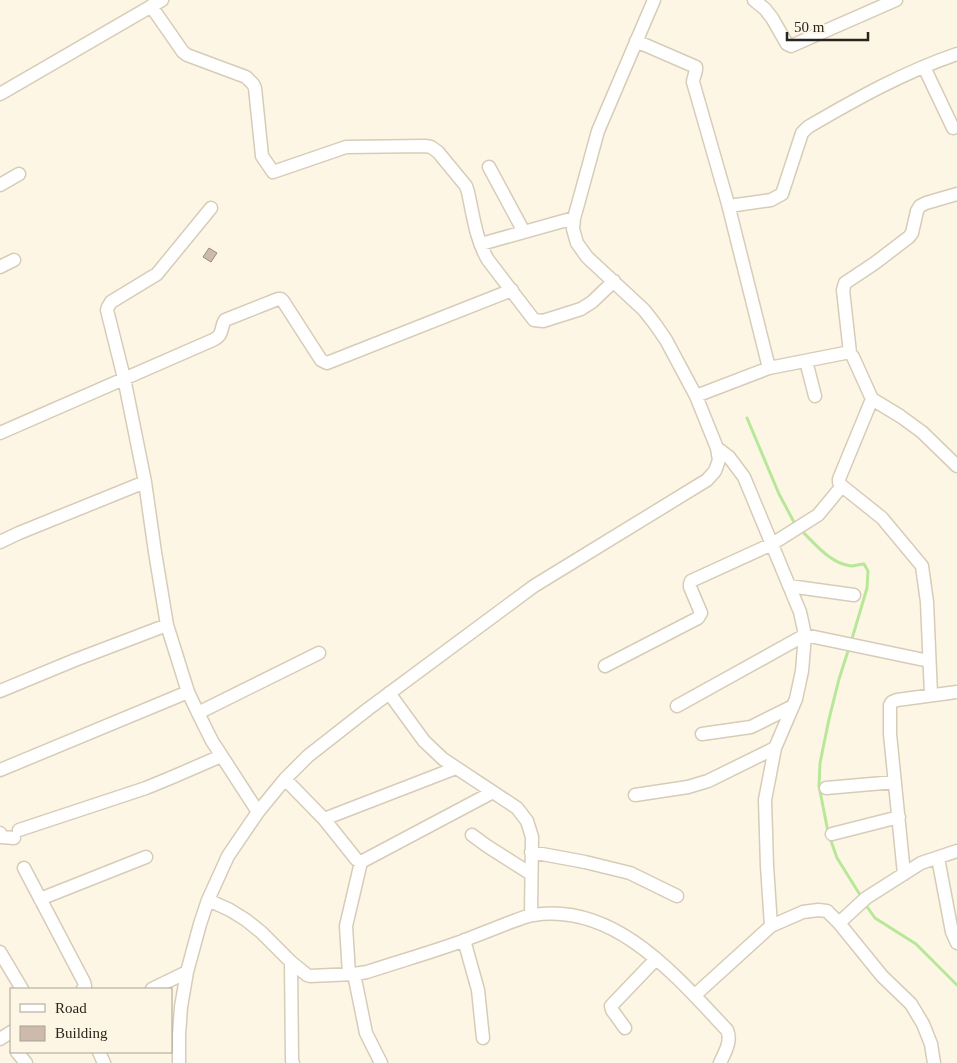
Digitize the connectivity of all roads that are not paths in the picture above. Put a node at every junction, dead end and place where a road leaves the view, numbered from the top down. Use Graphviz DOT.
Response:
graph roads {
  1 [pos="654,0"];
  2 [pos="754,0"];
  3 [pos="896,0"];
  4 [pos="156,3"];
  5 [pos="636,41"];
  6 [pos="957,54"];
  7 [pos="924,66"];
  8 [pos="0,94"];
  9 [pos="953,128"];
  10 [pos="489,167"];
  11 [pos="19,174"];
  12 [pos="0,185"];
  13 [pos="957,194"];
  14 [pos="729,206"];
  15 [pos="211,208"];
  16 [pos="574,218"];
  17 [pos="524,232"];
  18 [pos="481,244"];
  19 [pos="14,260"];
  20 [pos="0,267"];
  21 [pos="614,281"];
  22 [pos="512,290"];
  23 [pos="850,353"];
  24 [pos="806,361"];
  25 [pos="768,368"];
  26 [pos="124,378"];
  27 [pos="696,396"];
  28 [pos="816,396"];
  29 [pos="872,399"];
  30 [pos="0,432"];
  31 [pos="717,448"];
  32 [pos="957,466"];
  33 [pos="145,482"];
  34 [pos="842,486"];
  35 [pos="0,542"];
  36 [pos="772,544"];
  37 [pos="789,586"];
  38 [pos="854,595"];
  39 [pos="167,625"];
  40 [pos="805,635"];
  41 [pos="319,653"];
  42 [pos="930,661"];
  43 [pos="605,666"];
  44 [pos="0,691"];
  45 [pos="188,692"];
  46 [pos="957,692"];
  47 [pos="389,693"];
  48 [pos="931,695"];
  49 [pos="677,706"];
  50 [pos="793,706"];
  51 [pos="198,713"];
  52 [pos="702,734"];
  53 [pos="775,748"];
  54 [pos="221,756"];
  55 [pos="456,768"];
  56 [pos="0,770"];
  57 [pos="285,779"];
  58 [pos="895,782"];
  59 [pos="826,788"];
  60 [pos="493,792"];
  61 [pos="635,795"];
  62 [pos="258,812"];
  63 [pos="899,817"];
  64 [pos="324,819"];
  65 [pos="0,833"];
  66 [pos="832,834"];
  67 [pos="472,835"];
  68 [pos="957,851"];
  69 [pos="532,852"];
  70 [pos="146,857"];
  71 [pos="938,858"];
  72 [pos="361,862"];
  73 [pos="24,868"];
  74 [pos="531,874"];
  75 [pos="904,874"];
  76 [pos="676,896"];
  77 [pos="40,899"];
  78 [pos="208,900"];
  79 [pos="531,915"];
  80 [pos="839,923"];
  81 [pos="772,926"];
  82 [pos="464,940"];
  83 [pos="957,943"];
  84 [pos="0,952"];
  85 [pos="656,959"];
  86 [pos="291,962"];
  87 [pos="187,972"];
  88 [pos="351,974"];
  89 [pos="21,988"];
  90 [pos="84,988"];
  91 [pos="154,988"];
  92 [pos="695,995"];
  93 [pos="625,1028"];
  94 [pos="483,1038"];
  95 [pos="18,1053"];
  96 [pos="177,1062"];
  97 [pos="26,1063"];
  98 [pos="293,1063"];
  99 [pos="381,1063"];
  100 [pos="720,1063"];
  101 [pos="934,1063"];
  1 -- 5 [label="street"];
  2 -- 3 [label="street"];
  4 -- 8 [label="street"];
  4 -- 18 [label="street"];
  5 -- 14 [label="street"];
  5 -- 16 [label="street"];
  6 -- 7 [label="street"];
  7 -- 9 [label="street"];
  7 -- 14 [label="street"];
  10 -- 17 [label="street"];
  11 -- 12 [label="street"];
  13 -- 23 [label="street"];
  14 -- 25 [label="street"];
  15 -- 26 [label="street"];
  16 -- 17 [label="street"];
  16 -- 21 [label="street"];
  17 -- 18 [label="street"];
  18 -- 22 [label="street"];
  19 -- 20 [label="street"];
  21 -- 22 [label="street"];
  21 -- 27 [label="street"];
  22 -- 26 [label="street"];
  23 -- 24 [label="street"];
  23 -- 29 [label="street"];
  24 -- 25 [label="street"];
  24 -- 28 [label="street"];
  25 -- 27 [label="street"];
  26 -- 30 [label="street"];
  26 -- 33 [label="street"];
  27 -- 31 [label="street"];
  29 -- 32 [label="street"];
  29 -- 34 [label="street"];
  31 -- 36 [label="street"];
  31 -- 47 [label="street"];
  33 -- 35 [label="street"];
  33 -- 39 [label="street"];
  34 -- 36 [label="street"];
  34 -- 42 [label="street"];
  36 -- 37 [label="street"];
  36 -- 43 [label="street"];
  37 -- 38 [label="street"];
  37 -- 40 [label="street"];
  39 -- 44 [label="street"];
  39 -- 45 [label="street"];
  40 -- 42 [label="street"];
  40 -- 49 [label="street"];
  40 -- 50 [label="street"];
  41 -- 51 [label="street"];
  42 -- 48 [label="street"];
  45 -- 51 [label="street"];
  45 -- 56 [label="street"];
  46 -- 48 [label="street"];
  47 -- 55 [label="street"];
  47 -- 57 [label="street"];
  48 -- 58 [label="street"];
  50 -- 52 [label="street"];
  50 -- 53 [label="street"];
  51 -- 54 [label="street"];
  53 -- 61 [label="street"];
  53 -- 81 [label="street"];
  54 -- 62 [label="street"];
  54 -- 65 [label="street"];
  55 -- 60 [label="street"];
  55 -- 64 [label="street"];
  57 -- 62 [label="street"];
  57 -- 64 [label="street"];
  58 -- 59 [label="street"];
  58 -- 63 [label="street"];
  60 -- 69 [label="street"];
  60 -- 72 [label="street"];
  62 -- 78 [label="street"];
  63 -- 66 [label="street"];
  63 -- 75 [label="street"];
  64 -- 72 [label="street"];
  67 -- 74 [label="street"];
  68 -- 71 [label="street"];
  69 -- 74 [label="street"];
  69 -- 76 [label="street"];
  70 -- 77 [label="street"];
  71 -- 75 [label="street"];
  71 -- 83 [label="street"];
  72 -- 88 [label="street"];
  73 -- 77 [label="street"];
  74 -- 79 [label="street"];
  75 -- 80 [label="street"];
  77 -- 90 [label="street"];
  78 -- 86 [label="street"];
  78 -- 87 [label="street"];
  79 -- 82 [label="street"];
  79 -- 85 [label="street"];
  80 -- 81 [label="street"];
  80 -- 101 [label="street"];
  81 -- 92 [label="street"];
  82 -- 88 [label="street"];
  82 -- 94 [label="street"];
  84 -- 89 [label="street"];
  85 -- 92 [label="street"];
  85 -- 93 [label="street"];
  86 -- 88 [label="street"];
  86 -- 98 [label="street"];
  87 -- 91 [label="street"];
  87 -- 96 [label="street"];
  88 -- 99 [label="street"];
  92 -- 100 [label="street"];
  95 -- 97 [label="street"];
}
